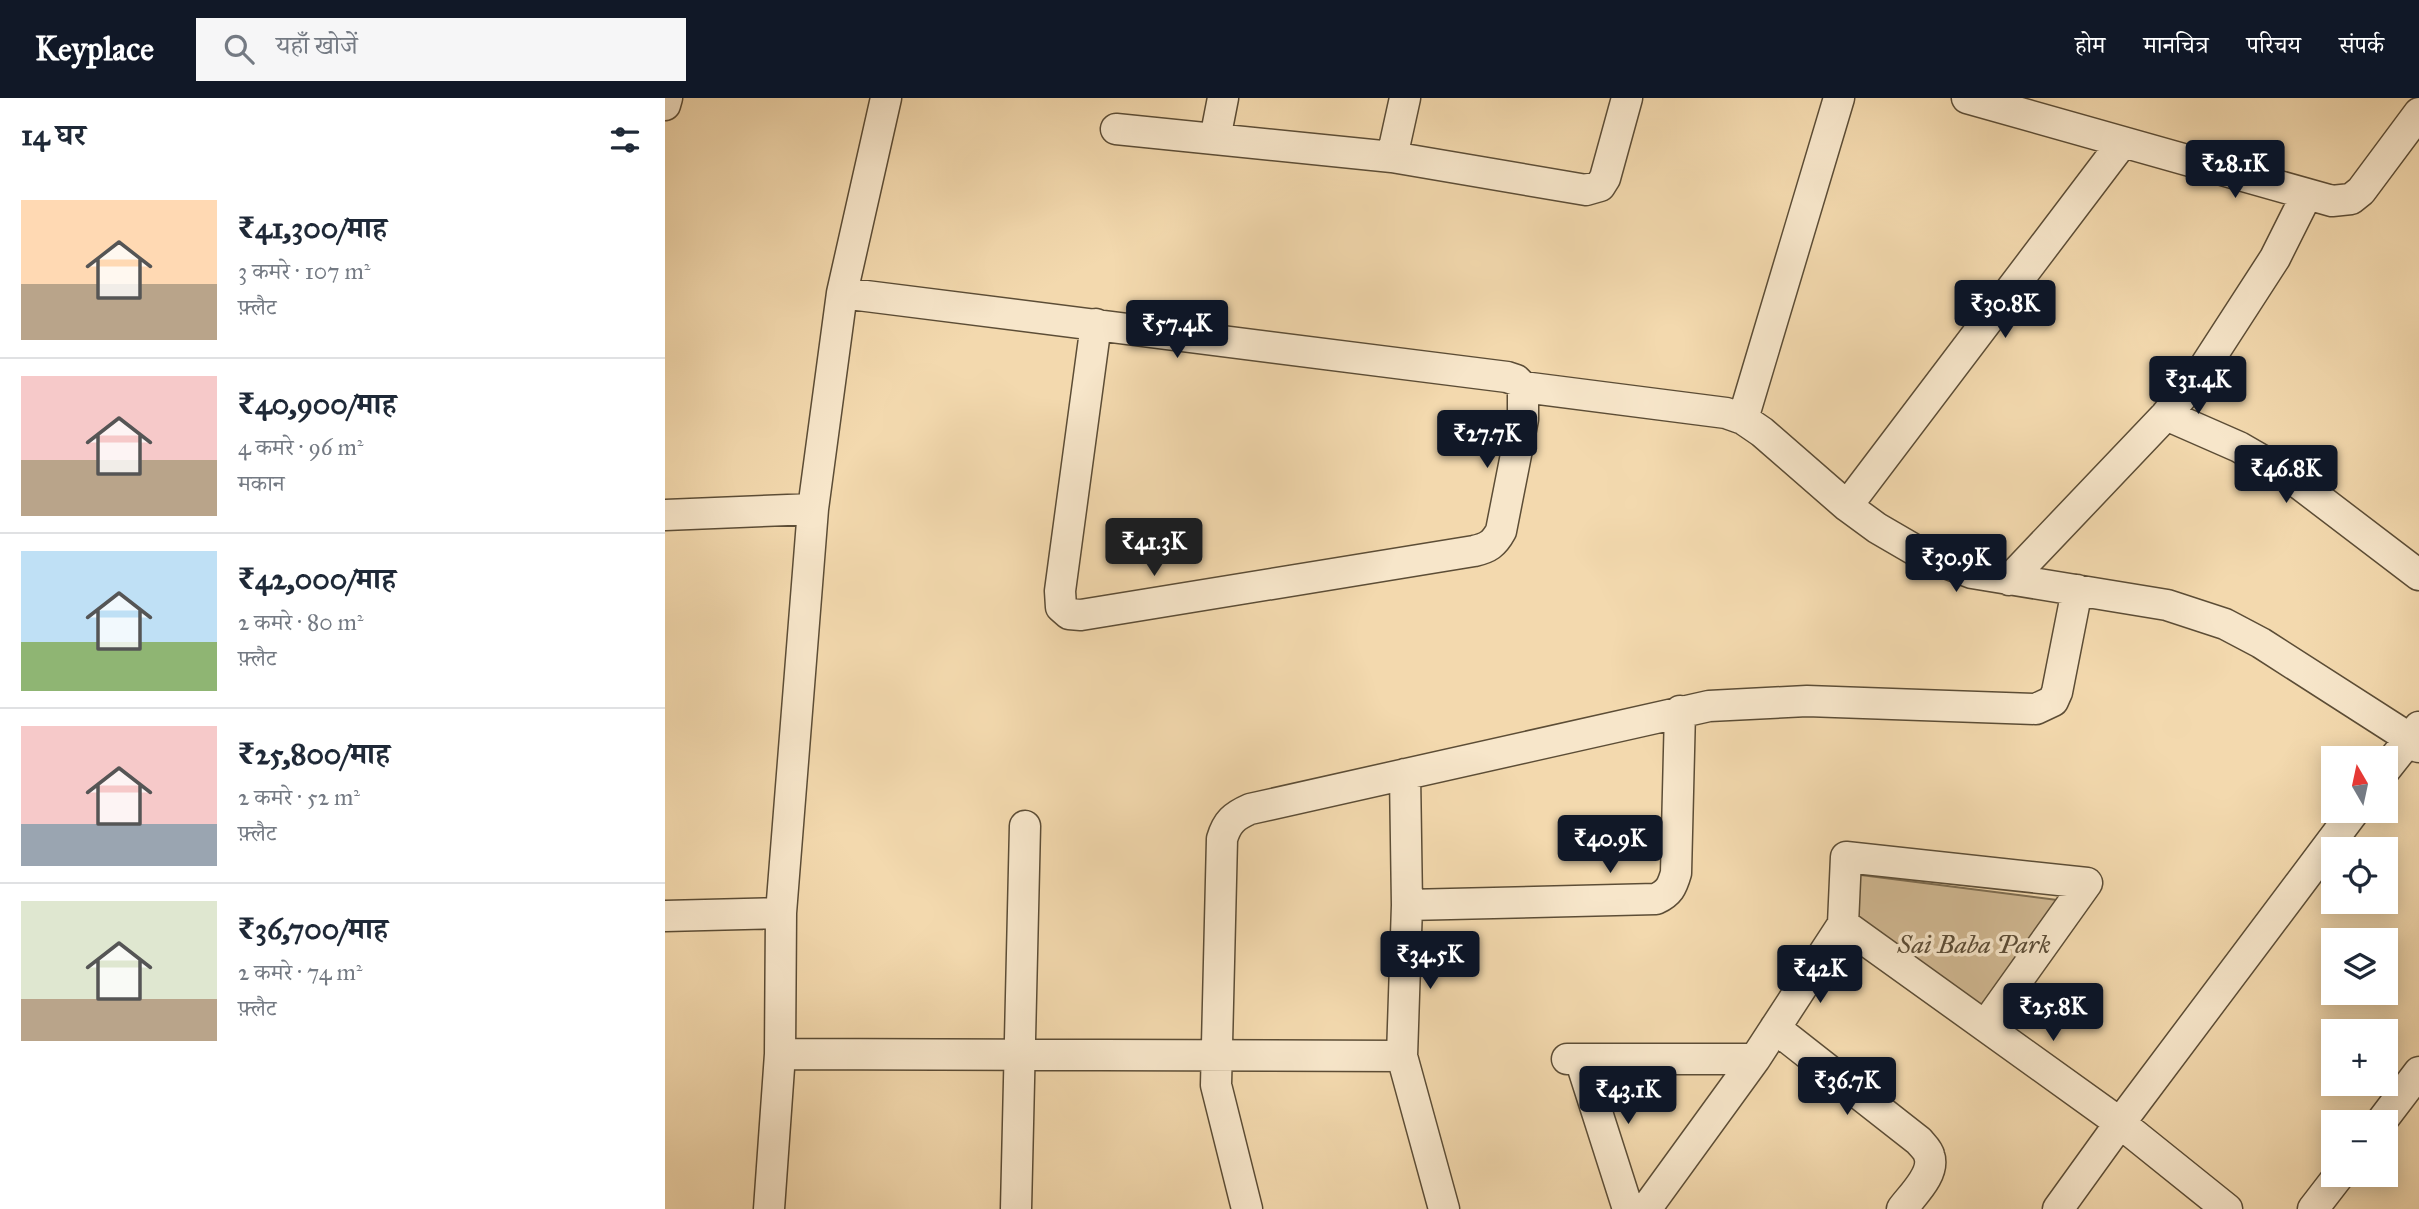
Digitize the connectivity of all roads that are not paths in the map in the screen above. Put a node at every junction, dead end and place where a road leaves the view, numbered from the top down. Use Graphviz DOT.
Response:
graph roads {
  1 [pos="667,98"];
  2 [pos="886,98"];
  3 [pos="1223,98"];
  4 [pos="1405,98"];
  5 [pos="1627,98"];
  6 [pos="1839,98"];
  7 [pos="1967,98"];
  8 [pos="665,105"];
  9 [pos="2419,113"];
  10 [pos="1116,129"];
  11 [pos="1215,139"];
  12 [pos="2122,143"];
  13 [pos="1392,156"];
  14 [pos="2307,194"];
  15 [pos="842,293"];
  16 [pos="1096,324"];
  17 [pos="1523,387"];
  18 [pos="2166,415"];
  19 [pos="1744,419"];
  20 [pos="1847,506"];
  21 [pos="813,509"];
  22 [pos="665,515"];
  23 [pos="2419,575"];
  24 [pos="2009,580"];
  25 [pos="2077,590"];
  26 [pos="1681,711"];
  27 [pos="2416,737"];
  28 [pos="2398,756"];
  29 [pos="1405,774"];
  30 [pos="2345,823"];
  31 [pos="1025,826"];
  32 [pos="1407,905"];
  33 [pos="782,912"];
  34 [pos="665,916"];
  35 [pos="1843,924"];
  36 [pos="1986,1026"];
  37 [pos="1775,1028"];
  38 [pos="780,1054"];
  39 [pos="1019,1055"];
  40 [pos="1215,1055"];
  41 [pos="1402,1056"];
  42 [pos="1755,1059"];
  43 [pos="2419,1072"];
  44 [pos="2390,1110"];
  45 [pos="2120,1123"];
  46 [pos="2330,1187"];
  47 [pos="769,1209"];
  48 [pos="1016,1209"];
  49 [pos="1247,1209"];
  50 [pos="1444,1209"];
  51 [pos="1628,1209"];
  52 [pos="1647,1209"];
  53 [pos="1902,1209"];
  54 [pos="2058,1209"];
  55 [pos="2227,1209"];
  56 [pos="2313,1209"];
  1 -- 8 [label="street"];
  2 -- 15 [label="street"];
  3 -- 11 [label="street"];
  4 -- 13 [label="street"];
  5 -- 13 [label="street"];
  6 -- 19 [label="street"];
  7 -- 12 [label="street"];
  9 -- 14 [label="street"];
  10 -- 11 [label="street"];
  11 -- 13 [label="street"];
  12 -- 14 [label="street"];
  12 -- 20 [label="street"];
  14 -- 18 [label="street"];
  15 -- 16 [label="street"];
  15 -- 21 [label="street"];
  16 -- 17 [label="street"];
  16 -- 17 [label="street"];
  17 -- 19 [label="street"];
  18 -- 23 [label="street"];
  18 -- 24 [label="street"];
  19 -- 20 [label="street"];
  20 -- 24 [label="street"];
  21 -- 22 [label="street"];
  21 -- 33 [label="street"];
  24 -- 25 [label="street"];
  25 -- 26 [label="street"];
  25 -- 27 [label="street"];
  26 -- 29 [label="street"];
  26 -- 32 [label="street"];
  27 -- 28 [label="street"];
  29 -- 32 [label="street"];
  29 -- 40 [label="street"];
  30 -- 45 [label="street"];
  31 -- 39 [label="street"];
  32 -- 41 [label="street"];
  33 -- 34 [label="street"];
  33 -- 38 [label="street"];
  35 -- 36 [label="street"];
  35 -- 36 [label="street"];
  35 -- 37 [label="street"];
  36 -- 45 [label="street"];
  37 -- 42 [label="street"];
  37 -- 53 [label="street"];
  38 -- 39 [label="street"];
  38 -- 47 [label="street"];
  39 -- 40 [label="street"];
  39 -- 48 [label="street"];
  40 -- 41 [label="street"];
  40 -- 49 [label="street"];
  41 -- 50 [label="street"];
  42 -- 51 [label="street"];
  42 -- 52 [label="street"];
  43 -- 44 [label="street"];
  45 -- 54 [label="street"];
  45 -- 55 [label="street"];
  46 -- 56 [label="street"];
}
